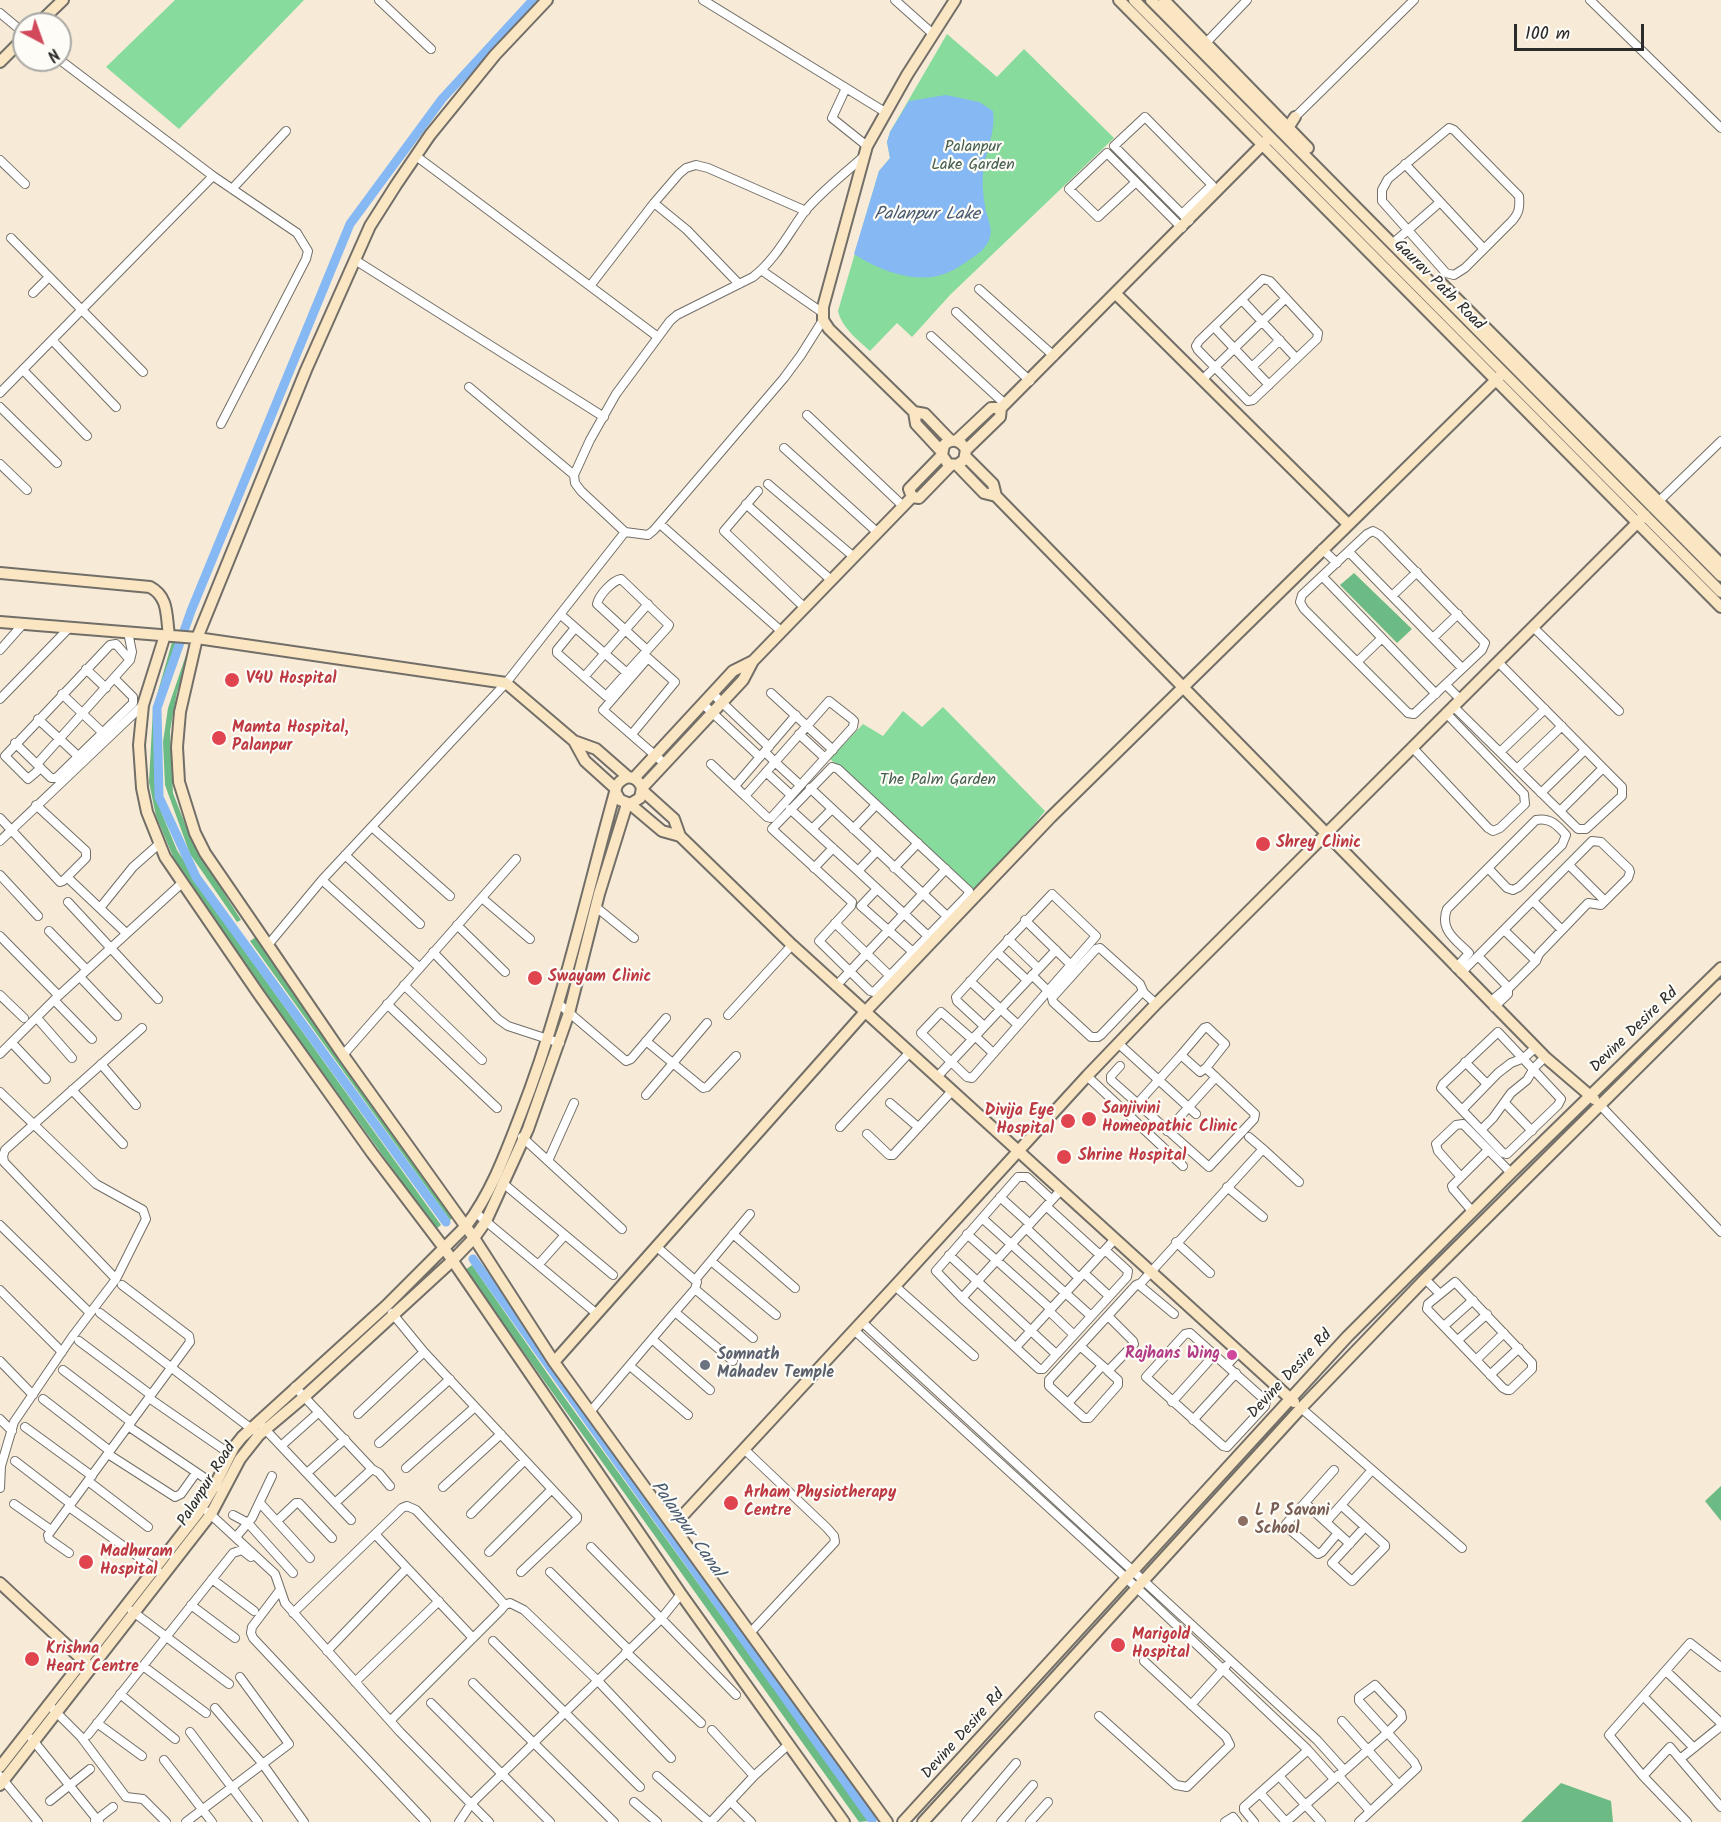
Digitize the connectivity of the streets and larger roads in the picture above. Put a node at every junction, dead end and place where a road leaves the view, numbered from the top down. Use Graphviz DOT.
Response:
graph roads {
  1 [pos="63,0"];
  2 [pos="379,0"];
  3 [pos="547,0"];
  4 [pos="703,0"];
  5 [pos="895,0"];
  6 [pos="955,0"];
  7 [pos="1119,0"];
  8 [pos="1134,0"];
  9 [pos="1150,0"];
  10 [pos="1164,0"];
  11 [pos="1248,0"];
  12 [pos="1414,0"];
  13 [pos="1590,0"];
  14 [pos="50,12"];
  15 [pos="0,13"];
  16 [pos="12,23"];
  17 [pos="933,34"];
  18 [pos="1203,46"];
  19 [pos="431,49"];
  20 [pos="12,50"];
  21 [pos="0,62"];
  22 [pos="72,69"];
  23 [pos="846,88"];
  24 [pos="885,112"];
  25 [pos="1295,117"];
  26 [pos="1721,128"];
  27 [pos="1284,130"];
  28 [pos="286,131"];
  29 [pos="1269,144"];
  30 [pos="866,151"];
  31 [pos="416,156"];
  32 [pos="0,160"];
  33 [pos="1405,165"];
  34 [pos="213,176"];
  35 [pos="1136,182"];
  36 [pos="25,184"];
  37 [pos="232,189"];
  38 [pos="1439,202"];
  39 [pos="654,203"];
  40 [pos="806,211"];
  41 [pos="1184,221"];
  42 [pos="1407,230"];
  43 [pos="11,238"];
  44 [pos="1394,241"];
  45 [pos="1484,249"];
  46 [pos="355,260"];
  47 [pos="761,270"];
  48 [pos="49,278"];
  49 [pos="739,284"];
  50 [pos="590,286"];
  51 [pos="979,289"];
  52 [pos="33,293"];
  53 [pos="1116,294"];
  54 [pos="1286,298"];
  55 [pos="1242,300"];
  56 [pos="81,310"];
  57 [pos="956,312"];
  58 [pos="823,316"];
  59 [pos="1263,322"];
  60 [pos="1214,327"];
  61 [pos="931,336"];
  62 [pos="658,337"];
  63 [pos="52,340"];
  64 [pos="1280,340"];
  65 [pos="1234,349"];
  66 [pos="1054,356"];
  67 [pos="1296,358"];
  68 [pos="1252,367"];
  69 [pos="1214,368"];
  70 [pos="23,370"];
  71 [pos="143,372"];
  72 [pos="1499,376"];
  73 [pos="1202,380"];
  74 [pos="1029,381"];
  75 [pos="1269,385"];
  76 [pos="469,387"];
  77 [pos="0,393"];
  78 [pos="0,406"];
  79 [pos="116,406"];
  80 [pos="1003,406"];
  81 [pos="914,412"];
  82 [pos="807,415"];
  83 [pos="603,417"];
  84 [pos="221,424"];
  85 [pos="87,436"];
  86 [pos="953,441"];
  87 [pos="1721,441"];
  88 [pos="784,448"];
  89 [pos="941,453"];
  90 [pos="960,459"];
  91 [pos="57,463"];
  92 [pos="0,464"];
  93 [pos="574,475"];
  94 [pos="768,484"];
  95 [pos="27,490"];
  96 [pos="758,491"];
  97 [pos="912,497"];
  98 [pos="746,504"];
  99 [pos="903,506"];
  100 [pos="1648,512"];
  101 [pos="660,524"];
  102 [pos="1348,524"];
  103 [pos="625,532"];
  104 [pos="878,533"];
  105 [pos="1320,551"];
  106 [pos="1349,552"];
  107 [pos="854,557"];
  108 [pos="1721,564"];
  109 [pos="1334,565"];
  110 [pos="1417,572"];
  111 [pos="0,573"];
  112 [pos="1322,576"];
  113 [pos="1721,576"];
  114 [pos="831,580"];
  115 [pos="1721,592"];
  116 [pos="1392,596"];
  117 [pos="648,604"];
  118 [pos="804,607"];
  119 [pos="1721,607"];
  120 [pos="1458,614"];
  121 [pos="561,615"];
  122 [pos="0,622"];
  123 [pos="22,624"];
  124 [pos="1533,627"];
  125 [pos="69,628"];
  126 [pos="575,628"];
  127 [pos="625,630"];
  128 [pos="781,631"];
  129 [pos="128,632"];
  130 [pos="180,636"];
  131 [pos="1382,638"];
  132 [pos="1433,638"];
  133 [pos="0,650"];
  134 [pos="647,650"];
  135 [pos="605,653"];
  136 [pos="130,660"];
  137 [pos="753,661"];
  138 [pos="1358,662"];
  139 [pos="1498,662"];
  140 [pos="1462,668"];
  141 [pos="86,669"];
  142 [pos="627,673"];
  143 [pos="584,677"];
  144 [pos="115,679"];
  145 [pos="506,683"];
  146 [pos="1448,683"];
  147 [pos="1183,687"];
  148 [pos="106,688"];
  149 [pos="771,693"];
  150 [pos="62,694"];
  151 [pos="713,694"];
  152 [pos="1436,694"];
  153 [pos="0,699"];
  154 [pos="723,703"];
  155 [pos="1456,703"];
  156 [pos="703,704"];
  157 [pos="143,705"];
  158 [pos="1545,709"];
  159 [pos="1619,711"];
  160 [pos="82,713"];
  161 [pos="713,713"];
  162 [pos="796,716"];
  163 [pos="38,719"];
  164 [pos="807,725"];
  165 [pos="746,726"];
  166 [pos="1562,726"];
  167 [pos="103,733"];
  168 [pos="632,734"];
  169 [pos="799,734"];
  170 [pos="737,736"];
  171 [pos="59,739"];
  172 [pos="574,741"];
  173 [pos="15,743"];
  174 [pos="1412,747"];
  175 [pos="833,750"];
  176 [pos="1585,750"];
  177 [pos="764,752"];
  178 [pos="1500,752"];
  179 [pos="657,755"];
  180 [pos="78,757"];
  181 [pos="825,758"];
  182 [pos="775,762"];
  183 [pos="665,764"];
  184 [pos="711,764"];
  185 [pos="39,766"];
  186 [pos="1603,768"];
  187 [pos="1517,769"];
  188 [pos="766,772"];
  189 [pos="631,777"];
  190 [pos="800,785"];
  191 [pos="735,786"];
  192 [pos="810,788"];
  193 [pos="643,789"];
  194 [pos="616,791"];
  195 [pos="1541,793"];
  196 [pos="791,795"];
  197 [pos="746,796"];
  198 [pos="629,804"];
  199 [pos="36,805"];
  200 [pos="876,805"];
  201 [pos="790,809"];
  202 [pos="832,809"];
  203 [pos="1560,811"];
  204 [pos="0,818"];
  205 [pos="372,827"];
  206 [pos="812,829"];
  207 [pos="853,829"];
  208 [pos="12,830"];
  209 [pos="1325,833"];
  210 [pos="680,836"];
  211 [pos="0,841"];
  212 [pos="918,843"];
  213 [pos="159,844"];
  214 [pos="833,848"];
  215 [pos="877,851"];
  216 [pos="345,855"];
  217 [pos="516,859"];
  218 [pos="1569,865"];
  219 [pos="814,868"];
  220 [pos="894,868"];
  221 [pos="1488,868"];
  222 [pos="946,869"];
  223 [pos="858,871"];
  224 [pos="0,875"];
  225 [pos="68,878"];
  226 [pos="322,880"];
  227 [pos="182,883"];
  228 [pos="588,889"];
  229 [pos="877,889"];
  230 [pos="599,894"];
  231 [pos="922,894"];
  232 [pos="450,896"];
  233 [pos="482,898"];
  234 [pos="1533,901"];
  235 [pos="1605,901"];
  236 [pos="68,902"];
  237 [pos="852,902"];
  238 [pos="861,906"];
  239 [pos="596,907"];
  240 [pos="100,908"];
  241 [pos="904,914"];
  242 [pos="38,916"];
  243 [pos="949,919"];
  244 [pos="1025,921"];
  245 [pos="835,923"];
  246 [pos="420,924"];
  247 [pos="457,925"];
  248 [pos="888,930"];
  249 [pos="1504,930"];
  250 [pos="1562,930"];
  251 [pos="48,931"];
  252 [pos="126,933"];
  253 [pos="0,936"];
  254 [pos="928,936"];
  255 [pos="634,938"];
  256 [pos="530,939"];
  257 [pos="1008,939"];
  258 [pos="268,945"];
  259 [pos="792,945"];
  260 [pos="110,949"];
  261 [pos="1056,950"];
  262 [pos="433,952"];
  263 [pos="913,952"];
  264 [pos="997,952"];
  265 [pos="867,953"];
  266 [pos="578,954"];
  267 [pos="1478,956"];
  268 [pos="1536,962"];
  269 [pos="1071,965"];
  270 [pos="420,968"];
  271 [pos="1038,968"];
  272 [pos="1721,968"];
  273 [pos="87,970"];
  274 [pos="850,971"];
  275 [pos="1458,971"];
  276 [pos="505,972"];
  277 [pos="890,976"];
  278 [pos="80,977"];
  279 [pos="1029,978"];
  280 [pos="970,981"];
  281 [pos="1721,985"];
  282 [pos="404,986"];
  283 [pos="836,986"];
  284 [pos="1509,988"];
  285 [pos="1048,991"];
  286 [pos="1142,992"];
  287 [pos="0,995"];
  288 [pos="55,996"];
  289 [pos="158,999"];
  290 [pos="387,1004"];
  291 [pos="559,1004"];
  292 [pos="1156,1004"];
  293 [pos="1492,1005"];
  294 [pos="1001,1008"];
  295 [pos="865,1012"];
  296 [pos="569,1013"];
  297 [pos="728,1015"];
  298 [pos="117,1016"];
  299 [pos="24,1018"];
  300 [pos="36,1018"];
  301 [pos="666,1018"];
  302 [pos="707,1023"];
  303 [pos="1018,1025"];
  304 [pos="984,1026"];
  305 [pos="142,1028"];
  306 [pos="973,1038"];
  307 [pos="92,1039"];
  308 [pos="548,1040"];
  309 [pos="646,1041"];
  310 [pos="12,1042"];
  311 [pos="560,1043"];
  312 [pos="1119,1044"];
  313 [pos="1536,1048"];
  314 [pos="0,1053"];
  315 [pos="910,1053"];
  316 [pos="993,1053"];
  317 [pos="343,1055"];
  318 [pos="1181,1055"];
  319 [pos="736,1056"];
  320 [pos="1545,1057"];
  321 [pos="72,1058"];
  322 [pos="1524,1058"];
  323 [pos="482,1060"];
  324 [pos="951,1062"];
  325 [pos="1466,1062"];
  326 [pos="672,1063"];
  327 [pos="101,1064"];
  328 [pos="1120,1066"];
  329 [pos="1206,1068"];
  330 [pos="1534,1068"];
  331 [pos="1087,1076"];
  332 [pos="937,1077"];
  333 [pos="1215,1077"];
  334 [pos="46,1079"];
  335 [pos="540,1080"];
  336 [pos="1159,1080"];
  337 [pos="1487,1084"];
  338 [pos="72,1090"];
  339 [pos="952,1091"];
  340 [pos="0,1092"];
  341 [pos="646,1095"];
  342 [pos="1590,1096"];
  343 [pos="574,1102"];
  344 [pos="890,1103"];
  345 [pos="1137,1103"];
  346 [pos="1505,1103"];
  347 [pos="136,1105"];
  348 [pos="1600,1106"];
  349 [pos="497,1108"];
  350 [pos="1189,1108"];
  351 [pos="1462,1110"];
  352 [pos="1196,1114"];
  353 [pos="35,1124"];
  354 [pos="840,1127"];
  355 [pos="918,1127"];
  356 [pos="515,1130"];
  357 [pos="1481,1130"];
  358 [pos="1167,1131"];
  359 [pos="1532,1131"];
  360 [pos="867,1134"];
  361 [pos="1249,1137"];
  362 [pos="524,1139"];
  363 [pos="123,1144"];
  364 [pos="1263,1149"];
  365 [pos="1488,1150"];
  366 [pos="1018,1151"];
  367 [pos="548,1161"];
  368 [pos="1182,1166"];
  369 [pos="1511,1173"];
  370 [pos="1461,1177"];
  371 [pos="1299,1182"];
  372 [pos="504,1184"];
  373 [pos="1227,1187"];
  374 [pos="1061,1190"];
  375 [pos="1000,1197"];
  376 [pos="1049,1203"];
  377 [pos="1472,1211"];
  378 [pos="476,1212"];
  379 [pos="750,1214"];
  380 [pos="982,1218"];
  381 [pos="1263,1218"];
  382 [pos="486,1221"];
  383 [pos="0,1225"];
  384 [pos="466,1226"];
  385 [pos="1028,1226"];
  386 [pos="622,1230"];
  387 [pos="1721,1233"];
  388 [pos="733,1234"];
  389 [pos="967,1234"];
  390 [pos="566,1235"];
  391 [pos="474,1238"];
  392 [pos="1115,1239"];
  393 [pos="1176,1242"];
  394 [pos="1011,1244"];
  395 [pos="657,1247"];
  396 [pos="444,1248"];
  397 [pos="1103,1253"];
  398 [pos="949,1255"];
  399 [pos="997,1260"];
  400 [pos="452,1261"];
  401 [pos="711,1261"];
  402 [pos="539,1264"];
  403 [pos="1150,1271"];
  404 [pos="1210,1273"];
  405 [pos="613,1275"];
  406 [pos="1082,1276"];
  407 [pos="1425,1279"];
  408 [pos="977,1281"];
  409 [pos="119,1282"];
  410 [pos="695,1284"];
  411 [pos="1140,1284"];
  412 [pos="895,1286"];
  413 [pos="795,1288"];
  414 [pos="0,1290"];
  415 [pos="1066,1293"];
  416 [pos="1440,1294"];
  417 [pos="1109,1296"];
  418 [pos="962,1298"];
  419 [pos="1473,1300"];
  420 [pos="386,1306"];
  421 [pos="1050,1310"];
  422 [pos="675,1312"];
  423 [pos="90,1313"];
  424 [pos="100,1313"];
  425 [pos="597,1314"];
  426 [pos="1174,1314"];
  427 [pos="1486,1314"];
  428 [pos="394,1315"];
  429 [pos="776,1315"];
  430 [pos="1091,1316"];
  431 [pos="1108,1316"];
  432 [pos="858,1326"];
  433 [pos="1444,1326"];
  434 [pos="1031,1331"];
  435 [pos="1504,1334"];
  436 [pos="1074,1335"];
  437 [pos="753,1338"];
  438 [pos="652,1339"];
  439 [pos="79,1341"];
  440 [pos="1458,1341"];
  441 [pos="356,1342"];
  442 [pos="1080,1346"];
  443 [pos="1016,1347"];
  444 [pos="1518,1348"];
  445 [pos="62,1352"];
  446 [pos="423,1352"];
  447 [pos="1239,1352"];
  448 [pos="1056,1354"];
  449 [pos="1215,1354"];
  450 [pos="974,1356"];
  451 [pos="1476,1360"];
  452 [pos="0,1361"];
  453 [pos="733,1361"];
  454 [pos="554,1362"];
  455 [pos="1227,1365"];
  456 [pos="630,1366"];
  457 [pos="171,1368"];
  458 [pos="1105,1369"];
  459 [pos="63,1370"];
  460 [pos="1236,1373"];
  461 [pos="1490,1375"];
  462 [pos="450,1379"];
  463 [pos="295,1387"];
  464 [pos="934,1389"];
  465 [pos="710,1390"];
  466 [pos="33,1395"];
  467 [pos="150,1397"];
  468 [pos="304,1397"];
  469 [pos="927,1397"];
  470 [pos="1290,1398"];
  471 [pos="43,1399"];
  472 [pos="1172,1402"];
  473 [pos="1068,1403"];
  474 [pos="475,1407"];
  475 [pos="1301,1408"];
  476 [pos="319,1412"];
  477 [pos="590,1412"];
  478 [pos="358,1414"];
  479 [pos="688,1415"];
  480 [pos="0,1419"];
  481 [pos="1193,1420"];
  482 [pos="972,1423"];
  483 [pos="130,1424"];
  484 [pos="25,1427"];
  485 [pos="258,1429"];
  486 [pos="12,1431"];
  487 [pos="965,1431"];
  488 [pos="501,1434"];
  489 [pos="345,1439"];
  490 [pos="379,1443"];
  491 [pos="281,1446"];
  492 [pos="744,1449"];
  493 [pos="109,1452"];
  494 [pos="230,1454"];
  495 [pos="525,1460"];
  496 [pos="15,1461"];
  497 [pos="406,1467"];
  498 [pos="372,1469"];
  499 [pos="1334,1470"];
  500 [pos="1372,1470"];
  501 [pos="196,1473"];
  502 [pos="307,1473"];
  503 [pos="1028,1475"];
  504 [pos="272,1476"];
  505 [pos="90,1479"];
  506 [pos="0,1480"];
  507 [pos="1021,1482"];
  508 [pos="390,1485"];
  509 [pos="443,1487"];
  510 [pos="0,1488"];
  511 [pos="220,1489"];
  512 [pos="552,1489"];
  513 [pos="260,1503"];
  514 [pos="335,1503"];
  515 [pos="1305,1503"];
  516 [pos="14,1504"];
  517 [pos="1341,1505"];
  518 [pos="70,1506"];
  519 [pos="202,1507"];
  520 [pos="212,1514"];
  521 [pos="471,1514"];
  522 [pos="233,1515"];
  523 [pos="351,1520"];
  524 [pos="277,1521"];
  525 [pos="1326,1522"];
  526 [pos="248,1523"];
  527 [pos="1082,1524"];
  528 [pos="673,1526"];
  529 [pos="148,1527"];
  530 [pos="1365,1527"];
  531 [pos="51,1530"];
  532 [pos="1075,1531"];
  533 [pos="1338,1533"];
  534 [pos="375,1534"];
  535 [pos="236,1537"];
  536 [pos="332,1538"];
  537 [pos="1350,1544"];
  538 [pos="591,1547"];
  539 [pos="1461,1548"];
  540 [pos="489,1552"];
  541 [pos="69,1553"];
  542 [pos="310,1558"];
  543 [pos="407,1568"];
  544 [pos="154,1569"];
  545 [pos="265,1570"];
  546 [pos="521,1572"];
  547 [pos="550,1572"];
  548 [pos="293,1573"];
  549 [pos="164,1575"];
  550 [pos="1130,1575"];
  551 [pos="212,1579"];
  552 [pos="0,1583"];
  553 [pos="1140,1585"];
  554 [pos="280,1590"];
  555 [pos="681,1594"];
  556 [pos="439,1601"];
  557 [pos="125,1605"];
  558 [pos="191,1605"];
  559 [pos="505,1605"];
  560 [pos="254,1611"];
  561 [pos="293,1613"];
  562 [pos="135,1614"];
  563 [pos="1180,1615"];
  564 [pos="661,1619"];
  565 [pos="1174,1623"];
  566 [pos="750,1633"];
  567 [pos="166,1636"];
  568 [pos="235,1638"];
  569 [pos="473,1638"];
  570 [pos="493,1641"];
  571 [pos="327,1651"];
  572 [pos="627,1651"];
  573 [pos="83,1660"];
  574 [pos="1144,1661"];
  575 [pos="1230,1661"];
  576 [pos="143,1666"];
  577 [pos="1721,1666"];
  578 [pos="92,1668"];
  579 [pos="1223,1669"];
  580 [pos="1666,1671"];
  581 [pos="240,1677"];
  582 [pos="597,1680"];
  583 [pos="355,1682"];
  584 [pos="473,1683"];
  585 [pos="229,1684"];
  586 [pos="120,1694"];
  587 [pos="736,1695"];
  588 [pos="1644,1697"];
  589 [pos="431,1703"];
  590 [pos="48,1704"];
  591 [pos="1191,1704"];
  592 [pos="215,1708"];
  593 [pos="566,1712"];
  594 [pos="57,1713"];
  595 [pos="206,1713"];
  596 [pos="1099,1716"];
  597 [pos="390,1721"];
  598 [pos="1342,1721"];
  599 [pos="97,1723"];
  600 [pos="701,1723"];
  601 [pos="1721,1724"];
  602 [pos="1305,1729"];
  603 [pos="712,1730"];
  604 [pos="190,1732"];
  605 [pos="1387,1732"];
  606 [pos="88,1735"];
  607 [pos="30,1736"];
  608 [pos="1296,1738"];
  609 [pos="175,1739"];
  610 [pos="535,1743"];
  611 [pos="789,1744"];
  612 [pos="1694,1748"];
  613 [pos="1367,1749"];
  614 [pos="1308,1750"];
  615 [pos="142,1756"];
  616 [pos="671,1758"];
  617 [pos="1680,1759"];
  618 [pos="164,1760"];
  619 [pos="262,1763"];
  620 [pos="1016,1763"];
  621 [pos="0,1767"];
  622 [pos="90,1769"];
  623 [pos="1339,1774"];
  624 [pos="502,1775"];
  625 [pos="657,1776"];
  626 [pos="754,1776"];
  627 [pos="1279,1776"];
  628 [pos="1643,1776"];
  629 [pos="1,1780"];
  630 [pos="1034,1785"];
  631 [pos="1399,1785"];
  632 [pos="69,1786"];
  633 [pos="232,1786"];
  634 [pos="640,1787"];
  635 [pos="1260,1793"];
  636 [pos="50,1801"];
  637 [pos="730,1801"];
  638 [pos="634,1802"];
  639 [pos="1048,1802"];
  640 [pos="471,1804"];
  641 [pos="1305,1805"];
  642 [pos="113,1807"];
  643 [pos="1721,1807"];
  644 [pos="203,1810"];
  645 [pos="1370,1811"];
  646 [pos="97,1821"];
  647 [pos="38,1822"];
  648 [pos="166,1822"];
  649 [pos="186,1822"];
  650 [pos="212,1822"];
  651 [pos="258,1822"];
  652 [pos="304,1822"];
  653 [pos="426,1822"];
  654 [pos="459,1822"];
  655 [pos="489,1822"];
  656 [pos="550,1822"];
  657 [pos="614,1822"];
  658 [pos="657,1822"];
  659 [pos="710,1822"];
  660 [pos="751,1822"];
  661 [pos="844,1822"];
  662 [pos="887,1822"];
  663 [pos="903,1822"];
  664 [pos="923,1822"];
  665 [pos="966,1822"];
  666 [pos="1001,1822"];
  667 [pos="1030,1822"];
  668 [pos="1225,1822"];
  669 [pos="1237,1822"];
  670 [pos="1254,1822"];
  671 [pos="1286,1822"];
  672 [pos="1321,1822"];
  673 [pos="1359,1822"];
  674 [pos="1687,1822"];
  1 -- 14 [label="street"];
  2 -- 19 [label="street"];
  3 -- 31 [label="street"];
  4 -- 23 [label="street"];
  5 -- 17 [label="street"];
  6 -- 17 [label="street"];
  7 -- 29 [label="street"];
  8 -- 29 [label="street, Gaurav Path Road"];
  9 -- 18 [label="street, Gaurav Path Road"];
  10 -- 18 [label="street"];
  11 -- 18 [label="street"];
  12 -- 25 [label="street"];
  13 -- 26 [label="street"];
  15 -- 16 [label="street"];
  17 -- 24 [label="street"];
  18 -- 27 [label="street, Gaurav Path Road"];
  20 -- 21 [label="street"];
  22 -- 34 [label="street"];
  23 -- 24 [label="street"];
  23 -- 30 [label="street"];
  24 -- 30 [label="street"];
  25 -- 27 [label="street"];
  27 -- 29 [label="street"];
  27 -- 44 [label="street, Gaurav Path Road"];
  28 -- 37 [label="street"];
  29 -- 41 [label="street"];
  29 -- 72 [label="street, Gaurav Path Road"];
  30 -- 40 [label="street"];
  30 -- 58 [label="street"];
  31 -- 46 [label="street"];
  31 -- 50 [label="street"];
  32 -- 36 [label="street"];
  33 -- 38 [label="street"];
  33 -- 42 [label="street"];
  33 -- 45 [label="street"];
  34 -- 37 [label="street"];
  34 -- 56 [label="street"];
  35 -- 35 [label="street"];
  35 -- 41 [label="street"];
  37 -- 84 [label="street"];
  38 -- 42 [label="street"];
  38 -- 45 [label="street"];
  39 -- 40 [label="street"];
  39 -- 49 [label="street"];
  39 -- 50 [label="street"];
  40 -- 47 [label="street"];
  41 -- 41 [label="street"];
  41 -- 53 [label="street"];
  42 -- 44 [label="street"];
  42 -- 45 [label="street"];
  43 -- 48 [label="street"];
  44 -- 100 [label="street, Gaurav Path Road"];
  46 -- 83 [label="street"];
  46 -- 130 [label="street"];
  47 -- 49 [label="street"];
  47 -- 58 [label="street"];
  48 -- 52 [label="street"];
  48 -- 56 [label="street"];
  49 -- 62 [label="street"];
  50 -- 62 [label="street"];
  51 -- 66 [label="street"];
  53 -- 66 [label="street"];
  53 -- 73 [label="street"];
  54 -- 55 [label="street"];
  54 -- 59 [label="street"];
  54 -- 67 [label="street"];
  55 -- 59 [label="street"];
  55 -- 60 [label="street"];
  56 -- 63 [label="street"];
  56 -- 71 [label="street"];
  57 -- 74 [label="street"];
  58 -- 81 [label="street"];
  58 -- 101 [label="street"];
  59 -- 64 [label="street"];
  59 -- 65 [label="street"];
  60 -- 65 [label="street"];
  60 -- 69 [label="street"];
  61 -- 80 [label="street"];
  62 -- 83 [label="street"];
  63 -- 70 [label="street"];
  63 -- 79 [label="street"];
  64 -- 67 [label="street"];
  64 -- 68 [label="street"];
  65 -- 68 [label="street"];
  65 -- 69 [label="street"];
  66 -- 74 [label="street"];
  67 -- 75 [label="street"];
  68 -- 75 [label="street"];
  69 -- 73 [label="street"];
  69 -- 75 [label="street"];
  70 -- 77 [label="street"];
  70 -- 85 [label="street"];
  72 -- 100 [label="street, Gaurav Path Road"];
  72 -- 102 [label="street"];
  73 -- 102 [label="street"];
  74 -- 80 [label="street"];
  76 -- 93 [label="street"];
  78 -- 91 [label="street"];
  80 -- 86 [label="street"];
  80 -- 90 [label="street"];
  81 -- 86 [label="street"];
  81 -- 89 [label="street"];
  82 -- 99 [label="street"];
  83 -- 93 [label="street"];
  86 -- 89 [label="street"];
  86 -- 90 [label="street"];
  87 -- 100 [label="street"];
  88 -- 104 [label="street"];
  89 -- 90 [label="street"];
  89 -- 97 [label="street"];
  90 -- 97 [label="street"];
  90 -- 147 [label="street"];
  92 -- 95 [label="street"];
  93 -- 103 [label="street"];
  94 -- 107 [label="street"];
  96 -- 98 [label="street"];
  97 -- 99 [label="street"];
  98 -- 114 [label="street"];
  98 -- 118 [label="street"];
  99 -- 104 [label="street"];
  100 -- 108 [label="street"];
  100 -- 113 [label="street, Gaurav Path Road"];
  100 -- 115 [label="street, Gaurav Path Road"];
  100 -- 119 [label="street"];
  100 -- 124 [label="street"];
  101 -- 103 [label="street"];
  101 -- 128 [label="street"];
  102 -- 105 [label="street"];
  103 -- 121 [label="street"];
  104 -- 107 [label="street"];
  105 -- 109 [label="street"];
  105 -- 147 [label="street"];
  106 -- 109 [label="street"];
  106 -- 110 [label="street"];
  106 -- 116 [label="street"];
  107 -- 114 [label="street"];
  109 -- 112 [label="street"];
  110 -- 116 [label="street"];
  110 -- 120 [label="street"];
  111 -- 130 [label="street"];
  112 -- 131 [label="street"];
  112 -- 138 [label="street"];
  114 -- 118 [label="street"];
  116 -- 132 [label="street"];
  117 -- 127 [label="street"];
  117 -- 127 [label="street"];
  117 -- 134 [label="street"];
  118 -- 128 [label="street"];
  120 -- 132 [label="street"];
  120 -- 140 [label="street"];
  121 -- 126 [label="street"];
  121 -- 145 [label="street"];
  122 -- 123 [label="street"];
  123 -- 125 [label="street"];
  123 -- 133 [label="street"];
  124 -- 139 [label="street"];
  124 -- 159 [label="street"];
  125 -- 129 [label="street"];
  125 -- 153 [label="street"];
  126 -- 135 [label="street"];
  126 -- 143 [label="street"];
  127 -- 134 [label="street"];
  127 -- 135 [label="street"];
  128 -- 137 [label="street"];
  129 -- 130 [label="street"];
  129 -- 136 [label="street"];
  130 -- 145 [label="street"];
  130 -- 157 [label="street"];
  130 -- 258 [label="street"];
  131 -- 138 [label="street"];
  131 -- 152 [label="street"];
  132 -- 140 [label="street"];
  134 -- 142 [label="street"];
  135 -- 142 [label="street"];
  135 -- 143 [label="street"];
  136 -- 141 [label="street"];
  136 -- 144 [label="street"];
  137 -- 151 [label="street"];
  137 -- 154 [label="street"];
  138 -- 152 [label="street"];
  139 -- 155 [label="street"];
  139 -- 158 [label="street"];
  140 -- 146 [label="street"];
  141 -- 148 [label="street"];
  141 -- 150 [label="street"];
  142 -- 143 [label="street"];
  144 -- 148 [label="street"];
  144 -- 167 [label="street"];
  145 -- 172 [label="street"];
  145 -- 205 [label="street"];
  146 -- 152 [label="street"];
  146 -- 155 [label="street"];
  147 -- 209 [label="street"];
  147 -- 243 [label="street"];
  148 -- 160 [label="street"];
  149 -- 162 [label="street"];
  150 -- 160 [label="street"];
  150 -- 163 [label="street"];
  151 -- 154 [label="street"];
  151 -- 156 [label="street"];
  154 -- 161 [label="street"];
  154 -- 165 [label="street"];
  155 -- 174 [label="street"];
  155 -- 174 [label="street"];
  155 -- 178 [label="street"];
  156 -- 161 [label="street"];
  156 -- 179 [label="street"];
  157 -- 199 [label="street"];
  157 -- 213 [label="street"];
  158 -- 166 [label="street"];
  158 -- 178 [label="street"];
  160 -- 167 [label="street"];
  160 -- 171 [label="street"];
  161 -- 170 [label="street"];
  161 -- 183 [label="street"];
  162 -- 164 [label="street"];
  162 -- 177 [label="street"];
  163 -- 171 [label="street"];
  163 -- 173 [label="street"];
  164 -- 169 [label="street"];
  164 -- 175 [label="street"];
  164 -- 175 [label="street"];
  165 -- 170 [label="street"];
  165 -- 177 [label="street"];
  166 -- 176 [label="street"];
  166 -- 187 [label="street"];
  167 -- 180 [label="street"];
  168 -- 168 [label="street"];
  168 -- 179 [label="street"];
  169 -- 181 [label="street"];
  169 -- 182 [label="street"];
  170 -- 177 [label="street"];
  171 -- 180 [label="street"];
  171 -- 185 [label="street"];
  172 -- 189 [label="street"];
  172 -- 194 [label="street"];
  173 -- 185 [label="street"];
  173 -- 185 [label="street"];
  174 -- 209 [label="street"];
  175 -- 181 [label="street"];
  176 -- 186 [label="street"];
  176 -- 195 [label="street"];
  177 -- 182 [label="street"];
  177 -- 191 [label="street"];
  178 -- 187 [label="street"];
  179 -- 183 [label="street"];
  179 -- 189 [label="street"];
  180 -- 185 [label="street"];
  181 -- 190 [label="street"];
  182 -- 188 [label="street"];
  182 -- 190 [label="street"];
  183 -- 193 [label="street"];
  184 -- 191 [label="street"];
  186 -- 203 [label="street"];
  186 -- 203 [label="street"];
  187 -- 195 [label="street"];
  188 -- 196 [label="street"];
  188 -- 197 [label="street"];
  189 -- 193 [label="street"];
  189 -- 194 [label="street"];
  190 -- 196 [label="street"];
  191 -- 197 [label="street"];
  192 -- 200 [label="street"];
  192 -- 201 [label="street"];
  192 -- 202 [label="street"];
  193 -- 198 [label="street"];
  193 -- 210 [label="street"];
  194 -- 198 [label="street"];
  194 -- 228 [label="street"];
  195 -- 203 [label="street"];
  196 -- 197 [label="street"];
  198 -- 210 [label="street"];
  198 -- 230 [label="street"];
  199 -- 208 [label="street"];
  199 -- 225 [label="street"];
  200 -- 207 [label="street"];
  200 -- 212 [label="street"];
  201 -- 206 [label="street"];
  201 -- 219 [label="street"];
  202 -- 206 [label="street"];
  202 -- 207 [label="street"];
  204 -- 208 [label="street"];
  205 -- 216 [label="street"];
  205 -- 232 [label="street"];
  206 -- 214 [label="street"];
  207 -- 215 [label="street"];
  208 -- 211 [label="street"];
  208 -- 225 [label="street"];
  209 -- 275 [label="street"];
  209 -- 292 [label="street"];
  210 -- 259 [label="street"];
  212 -- 220 [label="street"];
  212 -- 222 [label="street"];
  213 -- 227 [label="street"];
  213 -- 240 [label="street"];
  214 -- 219 [label="street"];
  214 -- 223 [label="street"];
  215 -- 220 [label="street"];
  215 -- 223 [label="street"];
  216 -- 226 [label="street"];
  216 -- 246 [label="street"];
  217 -- 233 [label="street"];
  218 -- 234 [label="street"];
  218 -- 235 [label="street"];
  218 -- 235 [label="street"];
  219 -- 237 [label="street"];
  220 -- 231 [label="street"];
  221 -- 221 [label="street"];
  221 -- 275 [label="street"];
  222 -- 231 [label="street"];
  222 -- 243 [label="street"];
  223 -- 229 [label="street"];
  224 -- 242 [label="street"];
  225 -- 240 [label="street"];
  226 -- 258 [label="street"];
  226 -- 270 [label="street"];
  227 -- 252 [label="street"];
  227 -- 396 [label="street"];
  228 -- 230 [label="street"];
  228 -- 266 [label="street"];
  229 -- 238 [label="street"];
  229 -- 241 [label="street"];
  230 -- 239 [label="street"];
  231 -- 241 [label="street"];
  231 -- 243 [label="street"];
  233 -- 247 [label="street"];
  233 -- 256 [label="street"];
  234 -- 249 [label="street"];
  234 -- 250 [label="street"];
  235 -- 250 [label="street"];
  236 -- 260 [label="street"];
  237 -- 238 [label="street"];
  237 -- 245 [label="street"];
  238 -- 248 [label="street"];
  239 -- 255 [label="street"];
  239 -- 266 [label="street"];
  240 -- 252 [label="street"];
  241 -- 248 [label="street"];
  241 -- 254 [label="street"];
  243 -- 254 [label="street"];
  243 -- 295 [label="street"];
  244 -- 257 [label="street"];
  244 -- 261 [label="street"];
  244 -- 269 [label="street"];
  245 -- 265 [label="street"];
  245 -- 274 [label="street"];
  247 -- 262 [label="street"];
  247 -- 276 [label="street"];
  248 -- 263 [label="street"];
  248 -- 265 [label="street"];
  249 -- 267 [label="street"];
  249 -- 268 [label="street"];
  250 -- 268 [label="street"];
  251 -- 273 [label="street"];
  252 -- 260 [label="street"];
  253 -- 288 [label="street"];
  254 -- 263 [label="street"];
  257 -- 264 [label="street"];
  257 -- 271 [label="street"];
  258 -- 317 [label="street"];
  259 -- 283 [label="street"];
  259 -- 297 [label="street"];
  260 -- 273 [label="street"];
  260 -- 289 [label="street"];
  261 -- 269 [label="street"];
  261 -- 271 [label="street"];
  262 -- 270 [label="street"];
  262 -- 308 [label="street"];
  263 -- 277 [label="street"];
  264 -- 279 [label="street"];
  264 -- 280 [label="street"];
  265 -- 274 [label="street"];
  265 -- 277 [label="street"];
  266 -- 291 [label="street"];
  266 -- 296 [label="street"];
  267 -- 275 [label="street"];
  267 -- 284 [label="street"];
  268 -- 284 [label="street"];
  269 -- 285 [label="street"];
  270 -- 282 [label="street"];
  271 -- 279 [label="street"];
  272 -- 342 [label="street, Devine Desire Rd"];
  273 -- 278 [label="street"];
  274 -- 277 [label="street"];
  274 -- 283 [label="street"];
  275 -- 293 [label="street"];
  278 -- 288 [label="street"];
  278 -- 298 [label="street"];
  279 -- 285 [label="street"];
  279 -- 294 [label="street"];
  280 -- 294 [label="street"];
  280 -- 304 [label="street"];
  281 -- 348 [label="street, Devine Desire Rd"];
  282 -- 290 [label="street"];
  282 -- 323 [label="street"];
  283 -- 295 [label="street"];
  284 -- 293 [label="street"];
  285 -- 303 [label="street"];
  286 -- 286 [label="street"];
  286 -- 292 [label="street"];
  287 -- 299 [label="street"];
  288 -- 300 [label="street"];
  288 -- 307 [label="street"];
  290 -- 317 [label="street"];
  290 -- 349 [label="street"];
  291 -- 296 [label="street"];
  291 -- 308 [label="street"];
  292 -- 312 [label="street"];
  293 -- 313 [label="street"];
  294 -- 303 [label="street"];
  294 -- 304 [label="street"];
  295 -- 315 [label="street"];
  295 -- 395 [label="street"];
  296 -- 309 [label="street"];
  296 -- 311 [label="street"];
  300 -- 310 [label="street"];
  300 -- 321 [label="street"];
  301 -- 309 [label="street"];
  302 -- 326 [label="street"];
  303 -- 316 [label="street"];
  304 -- 306 [label="street"];
  305 -- 327 [label="street"];
  306 -- 316 [label="street"];
  306 -- 324 [label="street"];
  306 -- 324 [label="street"];
  308 -- 311 [label="street"];
  308 -- 335 [label="street"];
  309 -- 326 [label="street"];
  310 -- 314 [label="street"];
  310 -- 334 [label="street"];
  311 -- 335 [label="street"];
  312 -- 331 [label="street"];
  312 -- 336 [label="street"];
  313 -- 320 [label="street"];
  313 -- 322 [label="street"];
  315 -- 332 [label="street"];
  315 -- 354 [label="street"];
  316 -- 324 [label="street"];
  317 -- 384 [label="street"];
  318 -- 329 [label="street"];
  318 -- 329 [label="street"];
  318 -- 336 [label="street"];
  319 -- 326 [label="street"];
  320 -- 330 [label="street"];
  320 -- 342 [label="street"];
  322 -- 325 [label="street"];
  322 -- 330 [label="street"];
  322 -- 337 [label="street"];
  324 -- 332 [label="street"];
  325 -- 337 [label="street"];
  325 -- 351 [label="street"];
  326 -- 341 [label="street"];
  327 -- 338 [label="street"];
  327 -- 347 [label="street"];
  328 -- 345 [label="street"];
  329 -- 333 [label="street"];
  330 -- 346 [label="street"];
  330 -- 359 [label="street"];
  331 -- 366 [label="street"];
  331 -- 368 [label="street"];
  332 -- 339 [label="street"];
  333 -- 350 [label="street"];
  333 -- 358 [label="street"];
  335 -- 356 [label="street"];
  335 -- 362 [label="street, Palanpur Road"];
  336 -- 345 [label="street"];
  336 -- 350 [label="street"];
  337 -- 351 [label="street"];
  338 -- 353 [label="street"];
  338 -- 363 [label="street"];
  339 -- 355 [label="street"];
  339 -- 366 [label="street"];
  340 -- 353 [label="street"];
  342 -- 348 [label="street"];
  342 -- 369 [label="street, Devine Desire Rd"];
  343 -- 367 [label="street"];
  344 -- 355 [label="street"];
  345 -- 358 [label="street"];
  346 -- 357 [label="street"];
  346 -- 359 [label="street"];
  348 -- 387 [label="street"];
  348 -- 407 [label="street, Devine Desire Rd"];
  350 -- 352 [label="street"];
  350 -- 358 [label="street"];
  351 -- 357 [label="street"];
  353 -- 409 [label="street"];
  353 -- 409 [label="street"];
  355 -- 360 [label="street"];
  356 -- 362 [label="street"];
  356 -- 378 [label="street"];
  357 -- 359 [label="street"];
  361 -- 364 [label="street"];
  362 -- 367 [label="street"];
  362 -- 372 [label="street, Palanpur Road"];
  364 -- 371 [label="street"];
  364 -- 373 [label="street"];
  365 -- 369 [label="street"];
  365 -- 370 [label="street"];
  365 -- 370 [label="street"];
  366 -- 374 [label="street"];
  366 -- 412 [label="street"];
  367 -- 386 [label="street"];
  369 -- 377 [label="street, Devine Desire Rd"];
  370 -- 377 [label="street"];
  372 -- 382 [label="street, Palanpur Road"];
  372 -- 390 [label="street"];
  373 -- 381 [label="street"];
  373 -- 393 [label="street"];
  374 -- 376 [label="street"];
  374 -- 392 [label="street"];
  375 -- 376 [label="street"];
  375 -- 380 [label="street"];
  375 -- 385 [label="street"];
  376 -- 385 [label="street"];
  376 -- 397 [label="street"];
  377 -- 470 [label="street, Devine Desire Rd"];
  378 -- 382 [label="street"];
  378 -- 384 [label="street"];
  379 -- 388 [label="street"];
  380 -- 389 [label="street"];
  380 -- 394 [label="street"];
  382 -- 391 [label="street, Palanpur Road"];
  382 -- 402 [label="street"];
  383 -- 423 [label="street"];
  384 -- 391 [label="street"];
  384 -- 396 [label="street"];
  385 -- 394 [label="street"];
  385 -- 406 [label="street"];
  388 -- 401 [label="street"];
  388 -- 413 [label="street"];
  389 -- 398 [label="street"];
  389 -- 399 [label="street"];
  390 -- 402 [label="street"];
  390 -- 405 [label="street"];
  391 -- 400 [label="street, Palanpur Road"];
  391 -- 454 [label="street"];
  392 -- 397 [label="street"];
  392 -- 403 [label="street"];
  393 -- 403 [label="street"];
  393 -- 404 [label="street"];
  394 -- 399 [label="street"];
  394 -- 415 [label="street"];
  395 -- 410 [label="street"];
  395 -- 425 [label="street"];
  396 -- 400 [label="street"];
  396 -- 420 [label="street"];
  397 -- 406 [label="street"];
  397 -- 417 [label="street"];
  398 -- 408 [label="street"];
  398 -- 418 [label="street"];
  399 -- 408 [label="street"];
  399 -- 421 [label="street"];
  400 -- 428 [label="street, Palanpur Road"];
  400 -- 555 [label="street"];
  401 -- 410 [label="street"];
  401 -- 429 [label="street"];
  402 -- 425 [label="street"];
  403 -- 411 [label="street"];
  403 -- 447 [label="street"];
  406 -- 415 [label="street"];
  406 -- 417 [label="street"];
  407 -- 416 [label="street"];
  407 -- 475 [label="street, Devine Desire Rd"];
  408 -- 418 [label="street"];
  408 -- 434 [label="street"];
  409 -- 423 [label="street"];
  409 -- 457 [label="street"];
  410 -- 422 [label="street"];
  410 -- 437 [label="street"];
  411 -- 426 [label="street"];
  411 -- 431 [label="street"];
  412 -- 432 [label="street"];
  412 -- 450 [label="street"];
  414 -- 445 [label="street"];
  415 -- 421 [label="street"];
  415 -- 430 [label="street"];
  416 -- 419 [label="street"];
  416 -- 433 [label="street"];
  417 -- 430 [label="street"];
  418 -- 443 [label="street"];
  419 -- 427 [label="street"];
  419 -- 433 [label="street"];
  420 -- 428 [label="street"];
  420 -- 441 [label="street"];
  421 -- 434 [label="street"];
  421 -- 436 [label="street"];
  422 -- 438 [label="street"];
  422 -- 453 [label="street"];
  423 -- 445 [label="street"];
  424 -- 457 [label="street"];
  425 -- 454 [label="street"];
  427 -- 435 [label="street"];
  427 -- 440 [label="street"];
  428 -- 441 [label="street, Palanpur Road"];
  428 -- 446 [label="street"];
  430 -- 436 [label="street"];
  431 -- 442 [label="street"];
  431 -- 458 [label="street"];
  432 -- 464 [label="street"];
  432 -- 469 [label="street"];
  432 -- 492 [label="street"];
  433 -- 440 [label="street"];
  434 -- 443 [label="street"];
  434 -- 448 [label="street"];
  435 -- 444 [label="street"];
  435 -- 451 [label="street"];
  436 -- 448 [label="street"];
  438 -- 456 [label="street"];
  438 -- 465 [label="street"];
  439 -- 467 [label="street"];
  440 -- 451 [label="street"];
  441 -- 463 [label="street"];
  441 -- 468 [label="street, Palanpur Road"];
  442 -- 458 [label="street"];
  442 -- 473 [label="street"];
  443 -- 448 [label="street"];
  444 -- 461 [label="street"];
  444 -- 461 [label="street"];
  445 -- 466 [label="street"];
  446 -- 462 [label="street"];
  446 -- 478 [label="street"];
  447 -- 455 [label="street"];
  447 -- 470 [label="street"];
  449 -- 455 [label="street"];
  449 -- 472 [label="street"];
  449 -- 472 [label="street"];
  451 -- 461 [label="street"];
  452 -- 466 [label="street"];
  454 -- 477 [label="street"];
  455 -- 460 [label="street"];
  456 -- 477 [label="street"];
  456 -- 479 [label="street"];
  457 -- 467 [label="street"];
  457 -- 485 [label="street"];
  458 -- 473 [label="street"];
  458 -- 473 [label="street"];
  459 -- 483 [label="street"];
  460 -- 481 [label="street"];
  460 -- 481 [label="street"];
  462 -- 474 [label="street"];
  462 -- 490 [label="street"];
  463 -- 468 [label="street"];
  463 -- 485 [label="street"];
  464 -- 469 [label="street"];
  464 -- 482 [label="street"];
  466 -- 486 [label="street"];
  467 -- 483 [label="street"];
  467 -- 494 [label="street"];
  468 -- 476 [label="street"];
  468 -- 485 [label="street, Palanpur Road"];
  469 -- 487 [label="street"];
  470 -- 475 [label="street"];
  470 -- 550 [label="street, Devine Desire Rd"];
  471 -- 493 [label="street"];
  472 -- 481 [label="street"];
  474 -- 488 [label="street"];
  474 -- 497 [label="street"];
  475 -- 500 [label="street"];
  475 -- 553 [label="street, Devine Desire Rd"];
  476 -- 489 [label="street"];
  476 -- 491 [label="street"];
  477 -- 528 [label="street"];
  480 -- 486 [label="street"];
  482 -- 487 [label="street"];
  482 -- 503 [label="street"];
  483 -- 493 [label="street"];
  483 -- 501 [label="street"];
  484 -- 505 [label="street"];
  485 -- 491 [label="street"];
  485 -- 494 [label="street"];
  485 -- 511 [label="street, Palanpur Road"];
  486 -- 506 [label="street"];
  487 -- 507 [label="street"];
  488 -- 495 [label="street"];
  488 -- 509 [label="street"];
  489 -- 498 [label="street"];
  489 -- 502 [label="street"];
  491 -- 502 [label="street"];
  492 -- 528 [label="street"];
  492 -- 566 [label="street"];
  493 -- 501 [label="street"];
  493 -- 505 [label="street"];
  494 -- 511 [label="street"];
  495 -- 512 [label="street"];
  495 -- 521 [label="street"];
  496 -- 518 [label="street"];
  498 -- 508 [label="street"];
  498 -- 514 [label="street"];
  499 -- 515 [label="street"];
  500 -- 517 [label="street"];
  500 -- 539 [label="street"];
  501 -- 511 [label="street"];
  502 -- 514 [label="street"];
  503 -- 507 [label="street"];
  503 -- 527 [label="street"];
  504 -- 513 [label="street"];
  505 -- 518 [label="street"];
  505 -- 529 [label="street"];
  506 -- 510 [label="street"];
  507 -- 532 [label="street"];
  511 -- 519 [label="street"];
  511 -- 520 [label="street, Palanpur Road"];
  512 -- 540 [label="street"];
  512 -- 546 [label="street"];
  513 -- 524 [label="street"];
  513 -- 526 [label="street"];
  514 -- 523 [label="street"];
  515 -- 525 [label="street"];
  515 -- 533 [label="street"];
  516 -- 531 [label="street"];
  517 -- 525 [label="street"];
  517 -- 530 [label="street"];
  518 -- 531 [label="street"];
  518 -- 544 [label="street"];
  519 -- 520 [label="street"];
  519 -- 544 [label="street"];
  520 -- 535 [label="street"];
  520 -- 549 [label="street, Palanpur Road"];
  522 -- 526 [label="street"];
  524 -- 536 [label="street"];
  524 -- 542 [label="street"];
  525 -- 533 [label="street"];
  526 -- 535 [label="street"];
  526 -- 548 [label="street"];
  527 -- 532 [label="street"];
  527 -- 550 [label="street"];
  528 -- 566 [label="street"];
  530 -- 537 [label="street"];
  530 -- 537 [label="street"];
  531 -- 541 [label="street"];
  532 -- 550 [label="street"];
  533 -- 537 [label="street"];
  534 -- 543 [label="street"];
  534 -- 559 [label="street"];
  534 -- 561 [label="street"];
  535 -- 554 [label="street"];
  538 -- 564 [label="street"];
  543 -- 556 [label="street"];
  543 -- 571 [label="street"];
  544 -- 549 [label="street"];
  544 -- 557 [label="street"];
  545 -- 551 [label="street"];
  547 -- 572 [label="street"];
  549 -- 562 [label="street, Palanpur Road"];
  550 -- 553 [label="street"];
  550 -- 663 [label="street, Devine Desire Rd"];
  551 -- 558 [label="street"];
  551 -- 560 [label="street"];
  552 -- 573 [label="street"];
  553 -- 563 [label="street"];
  553 -- 565 [label="street"];
  553 -- 664 [label="street, Devine Desire Rd"];
  554 -- 561 [label="street"];
  554 -- 653 [label="street"];
  555 -- 564 [label="street"];
  555 -- 611 [label="street"];
  556 -- 569 [label="street"];
  556 -- 583 [label="street"];
  557 -- 562 [label="street"];
  557 -- 573 [label="street"];
  558 -- 567 [label="street"];
  558 -- 568 [label="street"];
  559 -- 569 [label="street"];
  559 -- 582 [label="street"];
  561 -- 571 [label="street"];
  562 -- 567 [label="street"];
  562 -- 578 [label="street, Palanpur Road"];
  563 -- 565 [label="street"];
  563 -- 575 [label="street"];
  564 -- 572 [label="street"];
  564 -- 587 [label="street"];
  565 -- 579 [label="street"];
  566 -- 662 [label="street"];
  567 -- 576 [label="street"];
  567 -- 585 [label="street"];
  569 -- 597 [label="street"];
  570 -- 593 [label="street"];
  571 -- 583 [label="street"];
  572 -- 582 [label="street"];
  572 -- 600 [label="street"];
  573 -- 578 [label="street"];
  573 -- 590 [label="street"];
  574 -- 591 [label="street"];
  575 -- 579 [label="street"];
  575 -- 602 [label="street"];
  576 -- 586 [label="street"];
  576 -- 595 [label="street"];
  577 -- 580 [label="street"];
  578 -- 594 [label="street, Palanpur Road"];
  579 -- 591 [label="street"];
  579 -- 608 [label="street"];
  580 -- 588 [label="street"];
  580 -- 601 [label="street"];
  581 -- 619 [label="street"];
  582 -- 593 [label="street"];
  582 -- 616 [label="street"];
  583 -- 597 [label="street"];
  584 -- 610 [label="street"];
  586 -- 599 [label="street"];
  586 -- 609 [label="street"];
  588 -- 612 [label="street"];
  588 -- 628 [label="street"];
  589 -- 624 [label="street"];
  590 -- 594 [label="street"];
  590 -- 607 [label="street"];
  591 -- 596 [label="street"];
  592 -- 619 [label="street"];
  593 -- 610 [label="street"];
  593 -- 634 [label="street"];
  594 -- 607 [label="street, Palanpur Road"];
  594 -- 648 [label="street"];
  597 -- 640 [label="street"];
  598 -- 613 [label="street"];
  599 -- 606 [label="street"];
  599 -- 615 [label="street"];
  601 -- 612 [label="street"];
  602 -- 608 [label="street"];
  602 -- 623 [label="street"];
  603 -- 626 [label="street"];
  604 -- 633 [label="street"];
  605 -- 605 [label="street"];
  605 -- 613 [label="street"];
  605 -- 631 [label="street"];
  607 -- 621 [label="street"];
  607 -- 629 [label="street, Palanpur Road"];
  607 -- 632 [label="street"];
  608 -- 614 [label="street"];
  610 -- 624 [label="street"];
  610 -- 657 [label="street"];
  611 -- 626 [label="street"];
  611 -- 661 [label="street"];
  612 -- 617 [label="street"];
  613 -- 623 [label="street"];
  613 -- 631 [label="street"];
  614 -- 623 [label="street"];
  614 -- 627 [label="street"];
  617 -- 628 [label="street"];
  617 -- 643 [label="street"];
  618 -- 644 [label="street"];
  619 -- 633 [label="street"];
  619 -- 652 [label="street"];
  620 -- 665 [label="street"];
  622 -- 632 [label="street"];
  623 -- 641 [label="street"];
  623 -- 645 [label="street"];
  624 -- 640 [label="street"];
  624 -- 656 [label="street"];
  625 -- 659 [label="street"];
  626 -- 637 [label="street"];
  627 -- 635 [label="street"];
  627 -- 641 [label="street"];
  628 -- 674 [label="street"];
  629 -- 647 [label="street"];
  630 -- 666 [label="street"];
  631 -- 645 [label="street"];
  632 -- 636 [label="street"];
  632 -- 646 [label="street"];
  633 -- 644 [label="street"];
  633 -- 651 [label="street"];
  635 -- 670 [label="street"];
  635 -- 671 [label="street"];
  637 -- 659 [label="street"];
  637 -- 660 [label="street"];
  638 -- 658 [label="street"];
  639 -- 667 [label="street"];
  640 -- 654 [label="street"];
  640 -- 655 [label="street"];
  641 -- 671 [label="street"];
  641 -- 672 [label="street"];
  642 -- 646 [label="street"];
  644 -- 649 [label="street"];
  644 -- 650 [label="street"];
  645 -- 673 [label="street"];
  668 -- 669 [label="street"];
}
